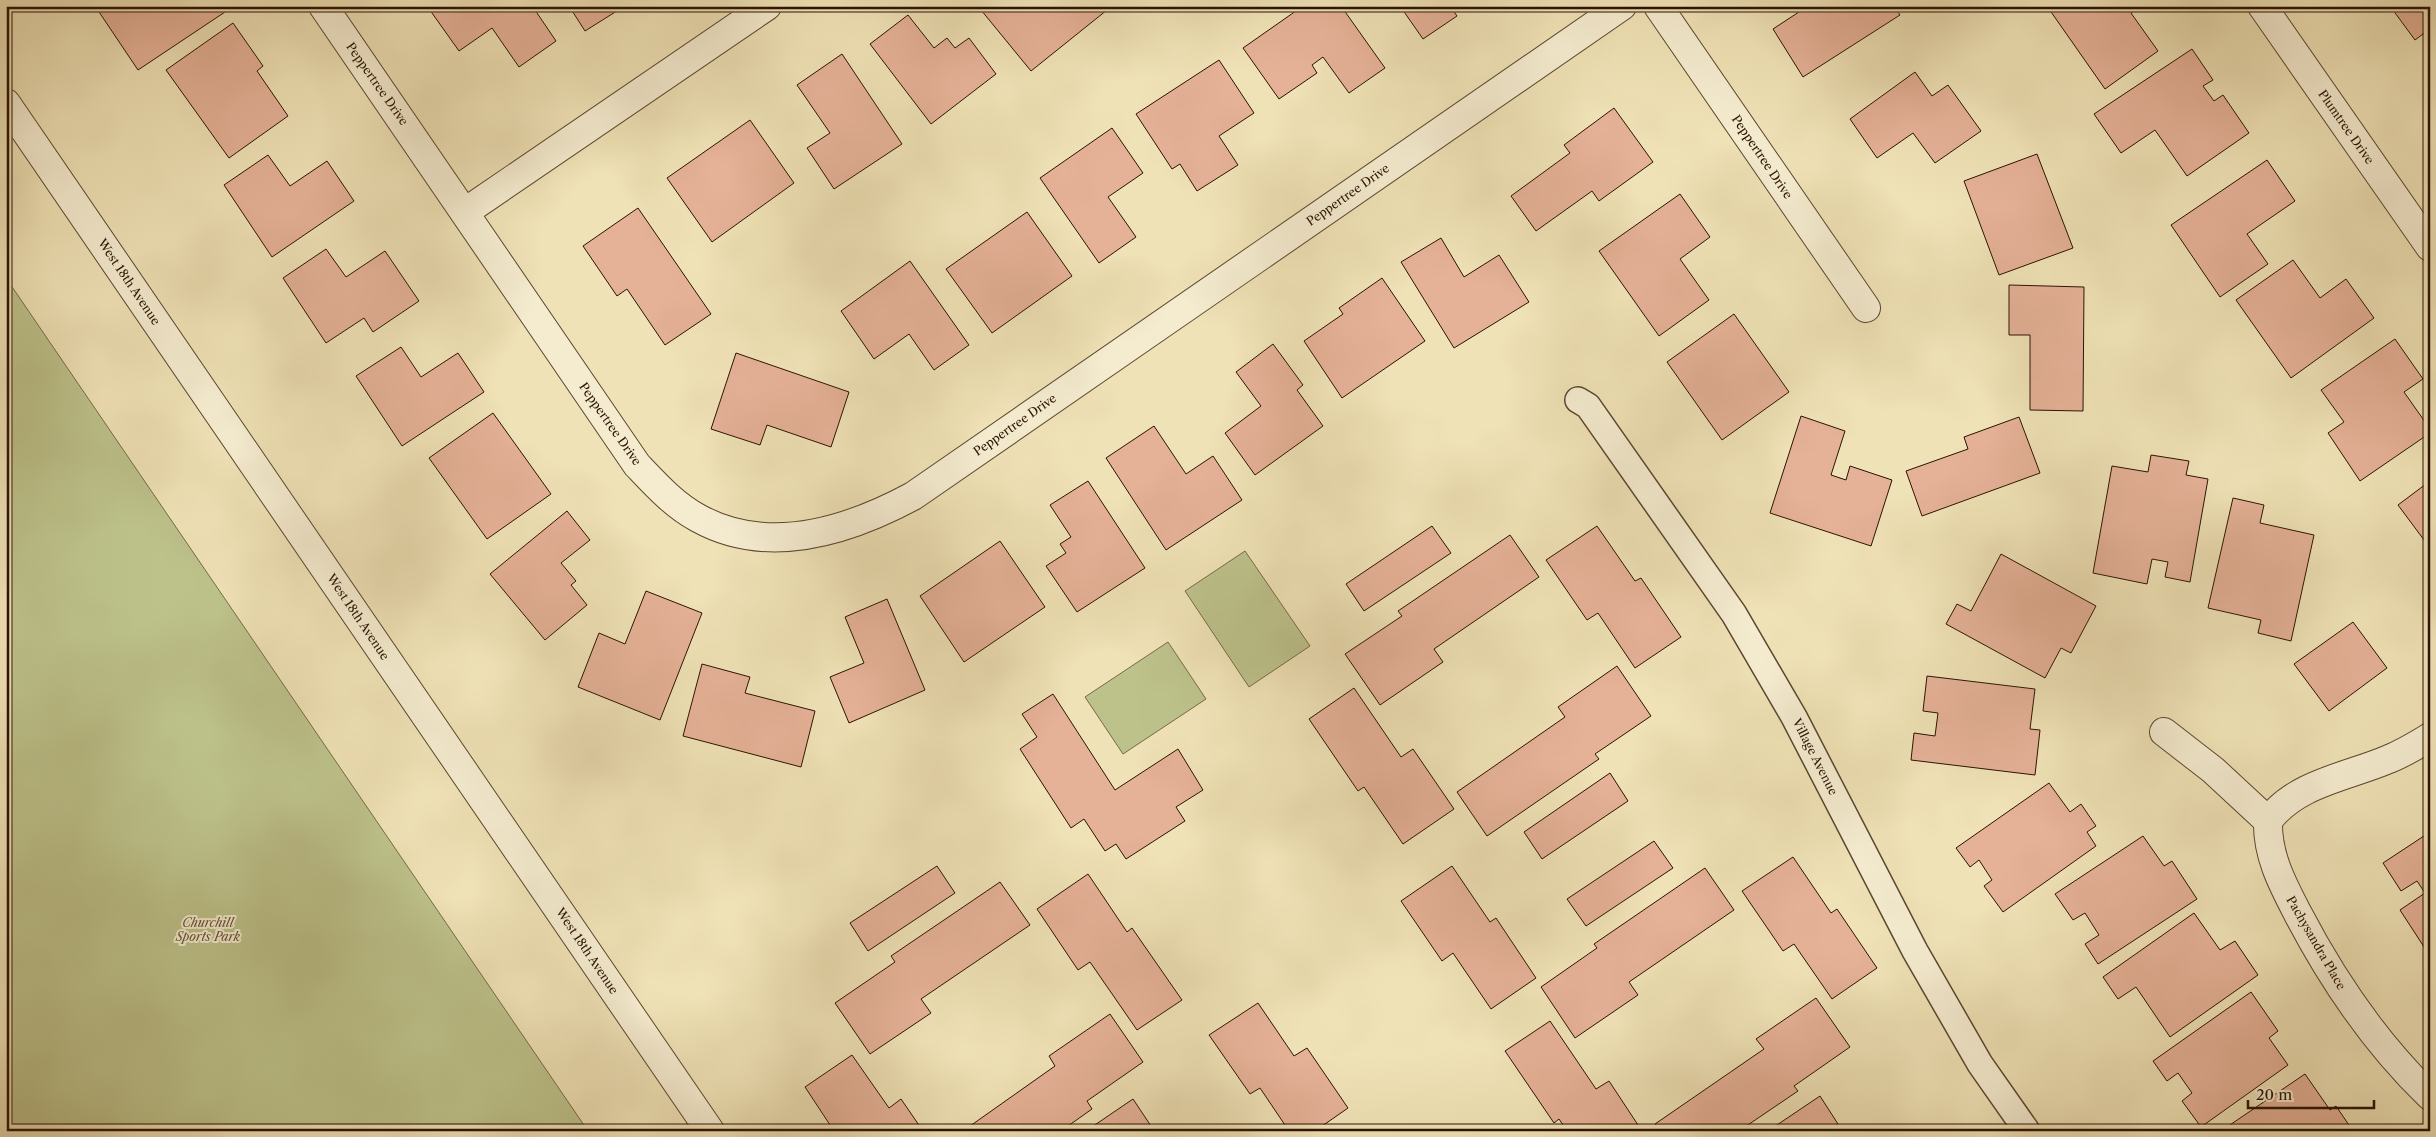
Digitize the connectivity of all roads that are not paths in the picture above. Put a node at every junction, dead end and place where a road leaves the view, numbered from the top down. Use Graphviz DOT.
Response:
graph roads {
  1 [pos="323,6"];
  2 [pos="767,6"];
  3 [pos="1622,6"];
  4 [pos="1658,6"];
  5 [pos="2262,6"];
  6 [pos="6,103"];
  7 [pos="465,212"];
  8 [pos="2430,247"];
  9 [pos="1866,308"];
  10 [pos="1578,400"];
  11 [pos="2164,732"];
  12 [pos="2430,737"];
  13 [pos="2268,821"];
  14 [pos="2430,1096"];
  15 [pos="710,1131"];
  16 [pos="2027,1131"];
  1 -- 7 [label="street, Peppertree Drive"];
  2 -- 7 [label="street"];
  3 -- 7 [label="street, Peppertree Drive"];
  4 -- 9 [label="street, Peppertree Drive"];
  5 -- 8 [label="street, Plumtree Drive"];
  6 -- 15 [label="street, West 18th Avenue"];
  10 -- 16 [label="lane, Village Avenue"];
  11 -- 13 [label="street"];
  12 -- 13 [label="street"];
  13 -- 14 [label="street, Pachysandra Place"];
}
